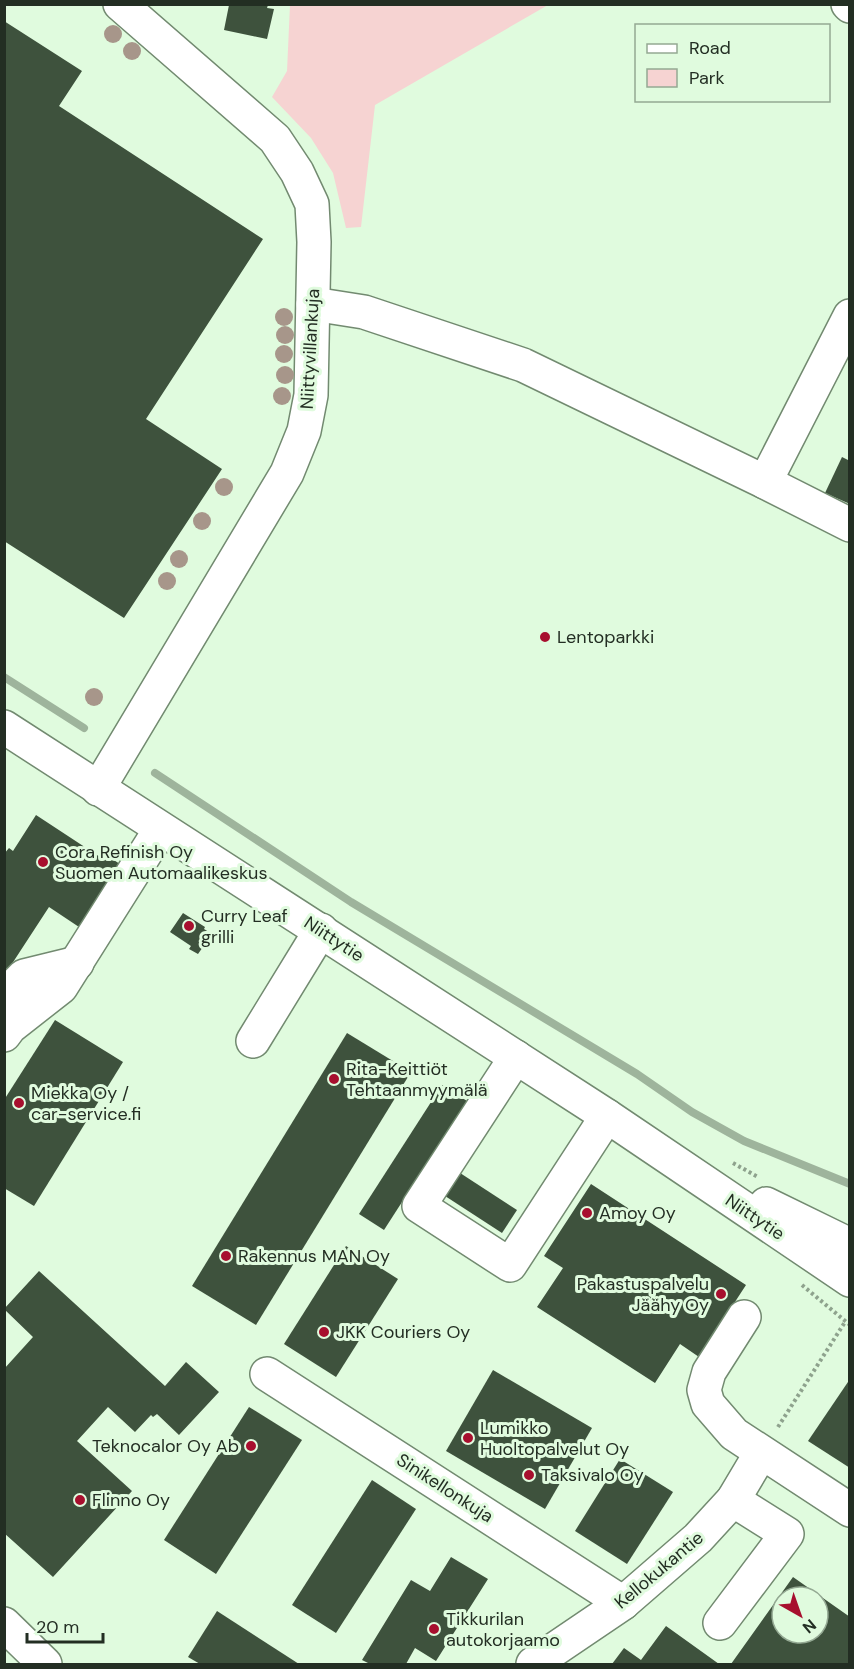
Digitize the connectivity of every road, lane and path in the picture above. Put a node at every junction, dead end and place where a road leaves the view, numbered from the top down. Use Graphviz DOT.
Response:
graph roads {
  1 [pos="120,4"];
  2 [pos="313,304"];
  3 [pos="849,316"];
  4 [pos="765,482"];
  5 [pos="849,525"];
  6 [pos="4,727"];
  7 [pos="98,789"];
  8 [pos="160,830"];
  9 [pos="321,930"];
  10 [pos="77,963"];
  11 [pos="8,992"];
  12 [pos="4,1035"];
  13 [pos="253,1041"];
  14 [pos="516,1057"];
  15 [pos="607,1116"];
  16 [pos="662,1153"];
  17 [pos="849,1245"];
  18 [pos="849,1280"];
  19 [pos="744,1317"];
  20 [pos="845,1322"];
  21 [pos="267,1374"];
  22 [pos="761,1453"];
  23 [pos="732,1500"];
  24 [pos="849,1510"];
  25 [pos="622,1603"];
  26 [pos="720,1623"];
  27 [pos="4,1624"];
  28 [pos="45,1665"];
  29 [pos="532,1665"];
  1 -- 2 [label="street, Niittyvillankuja"];
  2 -- 4 [label="street"];
  2 -- 7 [label="street, Niittyvillankuja"];
  3 -- 4 [label="street"];
  4 -- 5 [label="street"];
  6 -- 7 [label="street, Niittytie"];
  7 -- 8 [label="street, Niittytie"];
  8 -- 9 [label="street, Niittytie"];
  8 -- 10 [label="street"];
  9 -- 13 [label="street"];
  9 -- 14 [label="street, Niittytie"];
  10 -- 11 [label="street"];
  10 -- 12 [label="street"];
  14 -- 15 [label="street, Niittytie"];
  14 -- 15 [label="street"];
  15 -- 16 [label="street, Niittytie"];
  16 -- 17 [label="street, Niittytie"];
  16 -- 18 [label="street, Niittytie"];
  19 -- 22 [label="street"];
  20 -- 22 [label="path"];
  21 -- 25 [label="street, Sinikellonkuja"];
  22 -- 23 [label="street, Kellokukantie"];
  22 -- 24 [label="street"];
  23 -- 25 [label="street, Kellokukantie"];
  23 -- 26 [label="street"];
  25 -- 29 [label="street, Kellokukantie"];
  27 -- 28 [label="street"];
}
